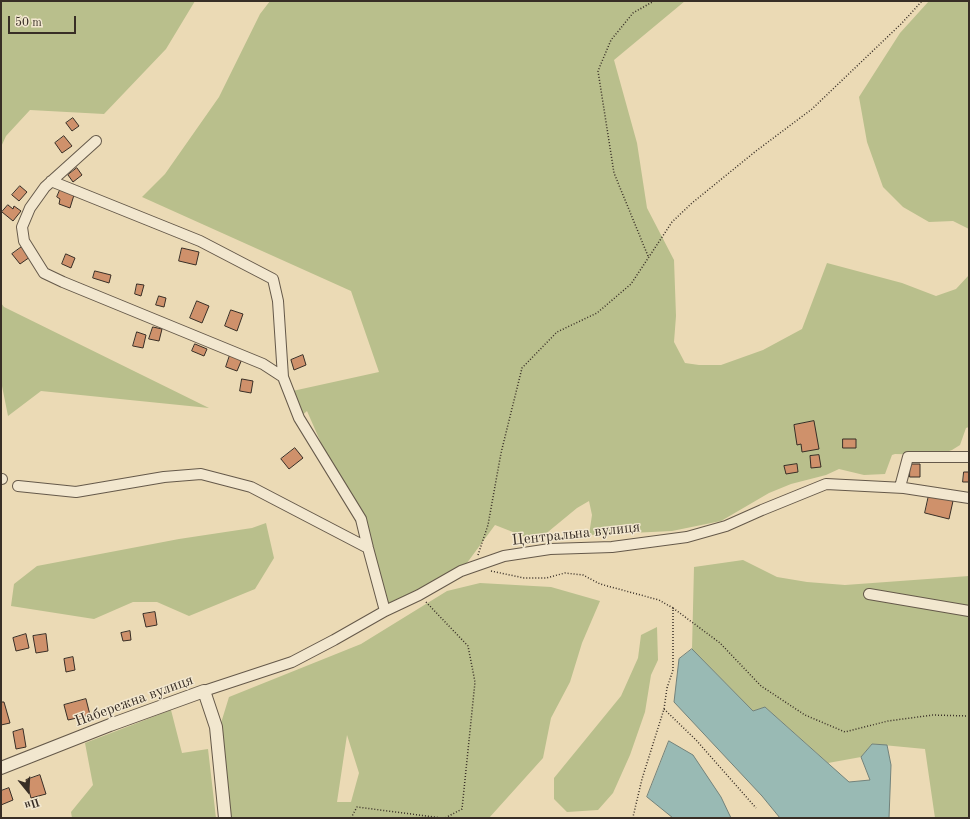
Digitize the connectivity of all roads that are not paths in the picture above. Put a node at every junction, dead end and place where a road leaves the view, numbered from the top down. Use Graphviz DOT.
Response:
graph roads {
  1 [pos="96,140"];
  2 [pos="51,182"];
  3 [pos="282,377"];
  4 [pos="969,457"];
  5 [pos="18,486"];
  6 [pos="900,488"];
  7 [pos="969,498"];
  8 [pos="368,548"];
  9 [pos="869,594"];
  10 [pos="385,611"];
  11 [pos="969,611"];
  12 [pos="204,691"];
  13 [pos="1,768"];
  14 [pos="225,818"];
  1 -- 2 [label="street"];
  2 -- 3 [label="street"];
  2 -- 3 [label="street"];
  3 -- 8 [label="street"];
  4 -- 6 [label="street"];
  5 -- 8 [label="street"];
  6 -- 7 [label="street, Центральна вулиця"];
  6 -- 10 [label="street, Центральна вулиця"];
  8 -- 10 [label="street"];
  9 -- 11 [label="street"];
  10 -- 12 [label="street, Центральна вулиця"];
  12 -- 13 [label="street, Набережна вулиця"];
  12 -- 14 [label="street, Набережна вулиця"];
}
